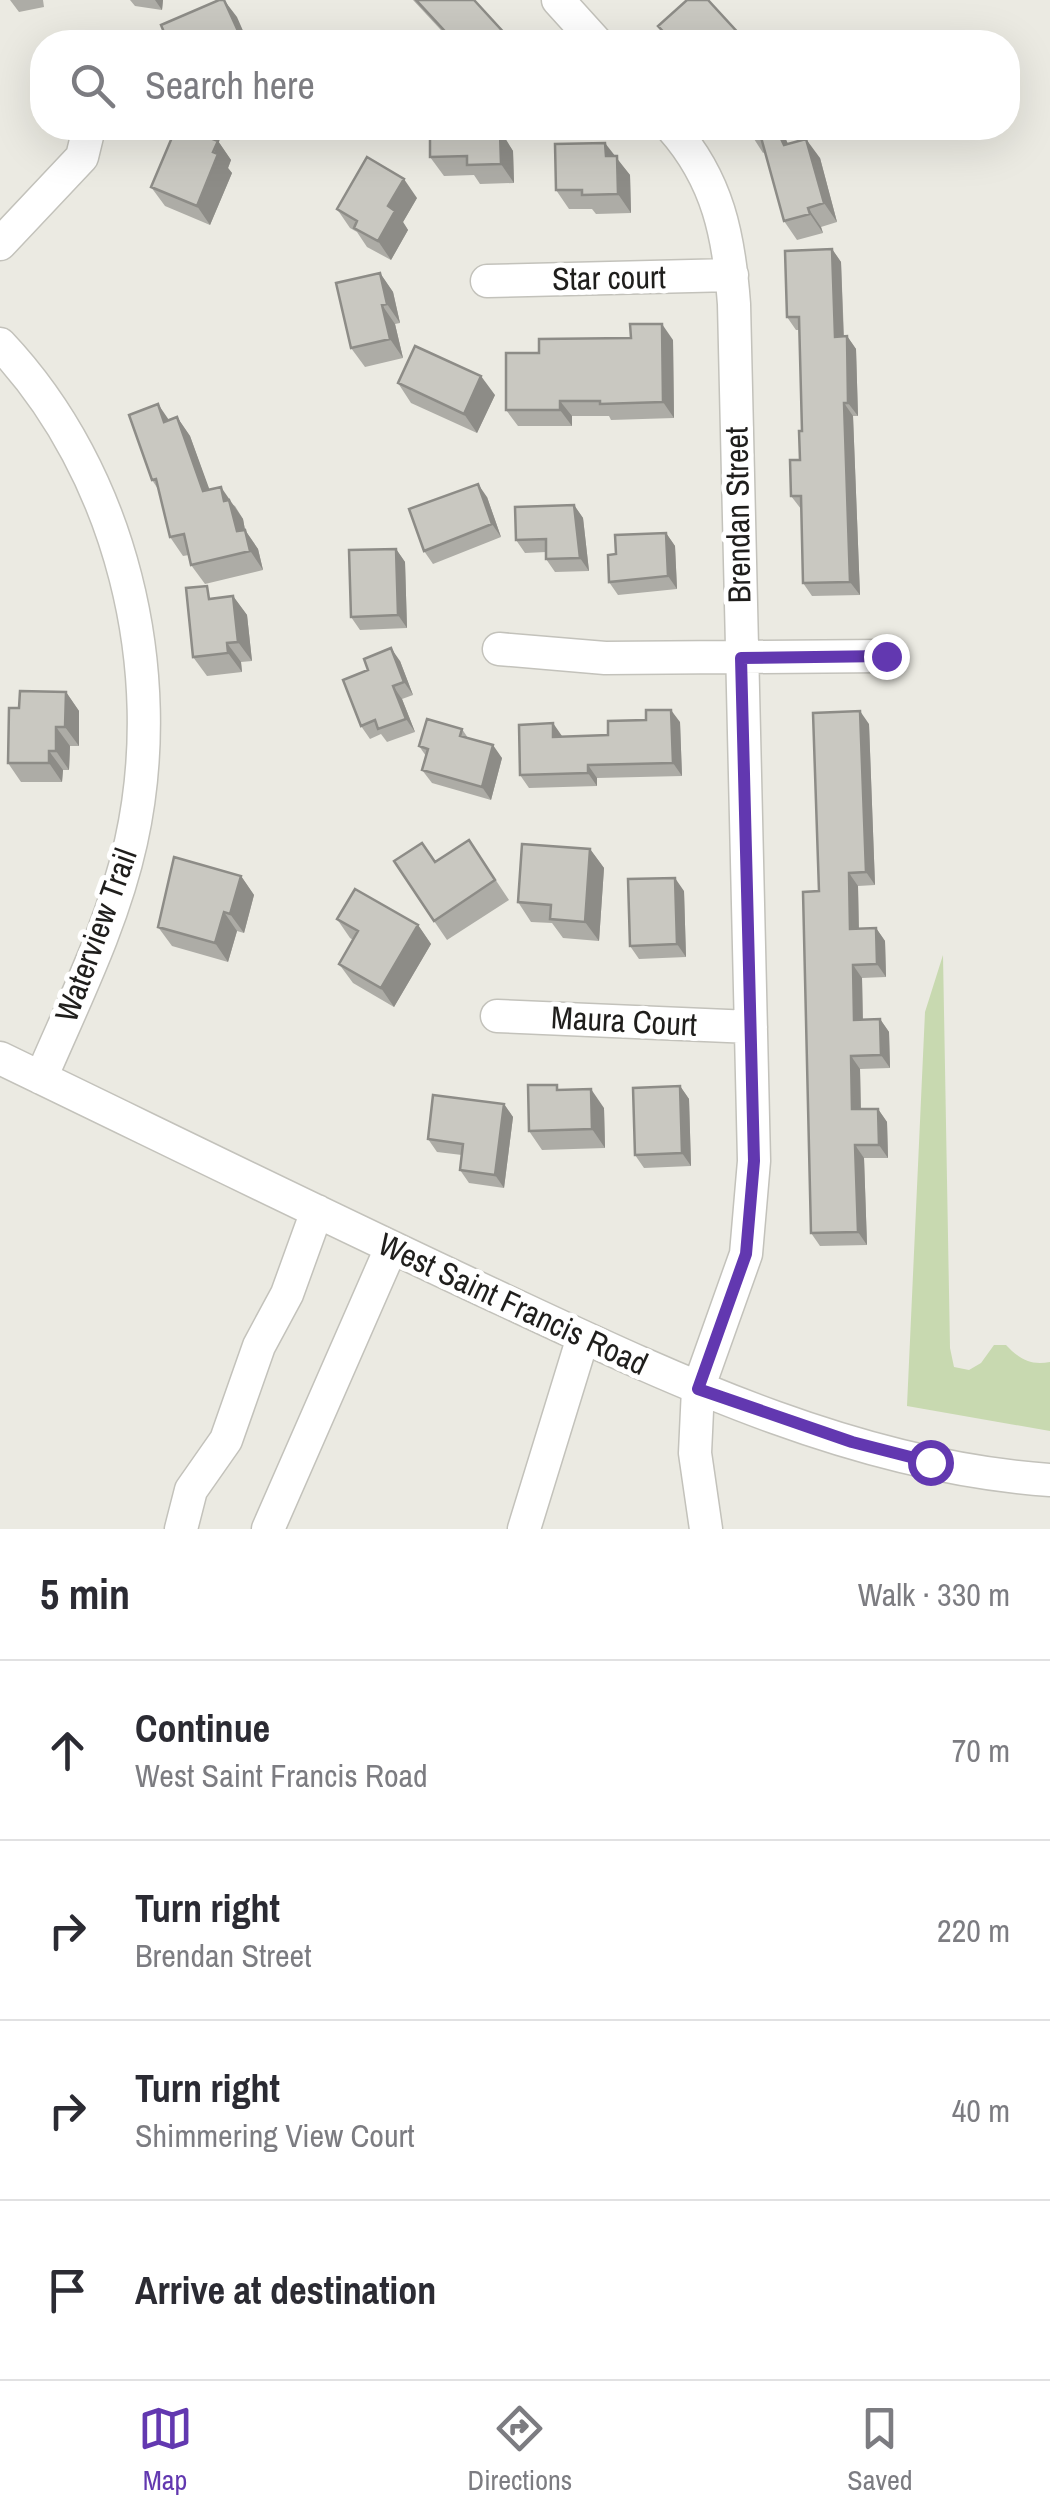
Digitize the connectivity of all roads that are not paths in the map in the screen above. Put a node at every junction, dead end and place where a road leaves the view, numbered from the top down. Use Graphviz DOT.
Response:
graph roads {
  1 [pos="558,0"];
  2 [pos="585,30"];
  3 [pos="86,140"];
  4 [pos="681,140"];
  5 [pos="0,244"];
  6 [pos="732,275"];
  7 [pos="486,281"];
  8 [pos="0,344"];
  9 [pos="500,649"];
  10 [pos="886,656"];
  11 [pos="741,658"];
  12 [pos="497,1016"];
  13 [pos="751,1027"];
  14 [pos="0,1058"];
  15 [pos="41,1078"];
  16 [pos="316,1211"];
  17 [pos="391,1248"];
  18 [pos="583,1337"];
  19 [pos="698,1389"];
  20 [pos="1050,1480"];
  21 [pos="181,1529"];
  22 [pos="268,1529"];
  23 [pos="524,1529"];
  24 [pos="706,1529"];
  1 -- 2 [label="street"];
  3 -- 5 [label="street"];
  4 -- 6 [label="street, Brendan Street"];
  6 -- 7 [label="street, Star court"];
  6 -- 11 [label="street, Brendan Street"];
  8 -- 15 [label="street, Waterview Trail"];
  9 -- 11 [label="street"];
  10 -- 11 [label="street"];
  11 -- 13 [label="street, Brendan Street"];
  12 -- 13 [label="street, Maura Court"];
  13 -- 19 [label="street, Brendan Street"];
  14 -- 15 [label="street, West Saint Francis Road"];
  15 -- 16 [label="street, West Saint Francis Road"];
  16 -- 17 [label="street, West Saint Francis Road"];
  16 -- 21 [label="street"];
  17 -- 18 [label="street, West Saint Francis Road"];
  17 -- 22 [label="street"];
  18 -- 19 [label="street, West Saint Francis Road"];
  18 -- 23 [label="street"];
  19 -- 20 [label="street, West Saint Francis Road"];
  19 -- 24 [label="street, Brendan Street"];
}
